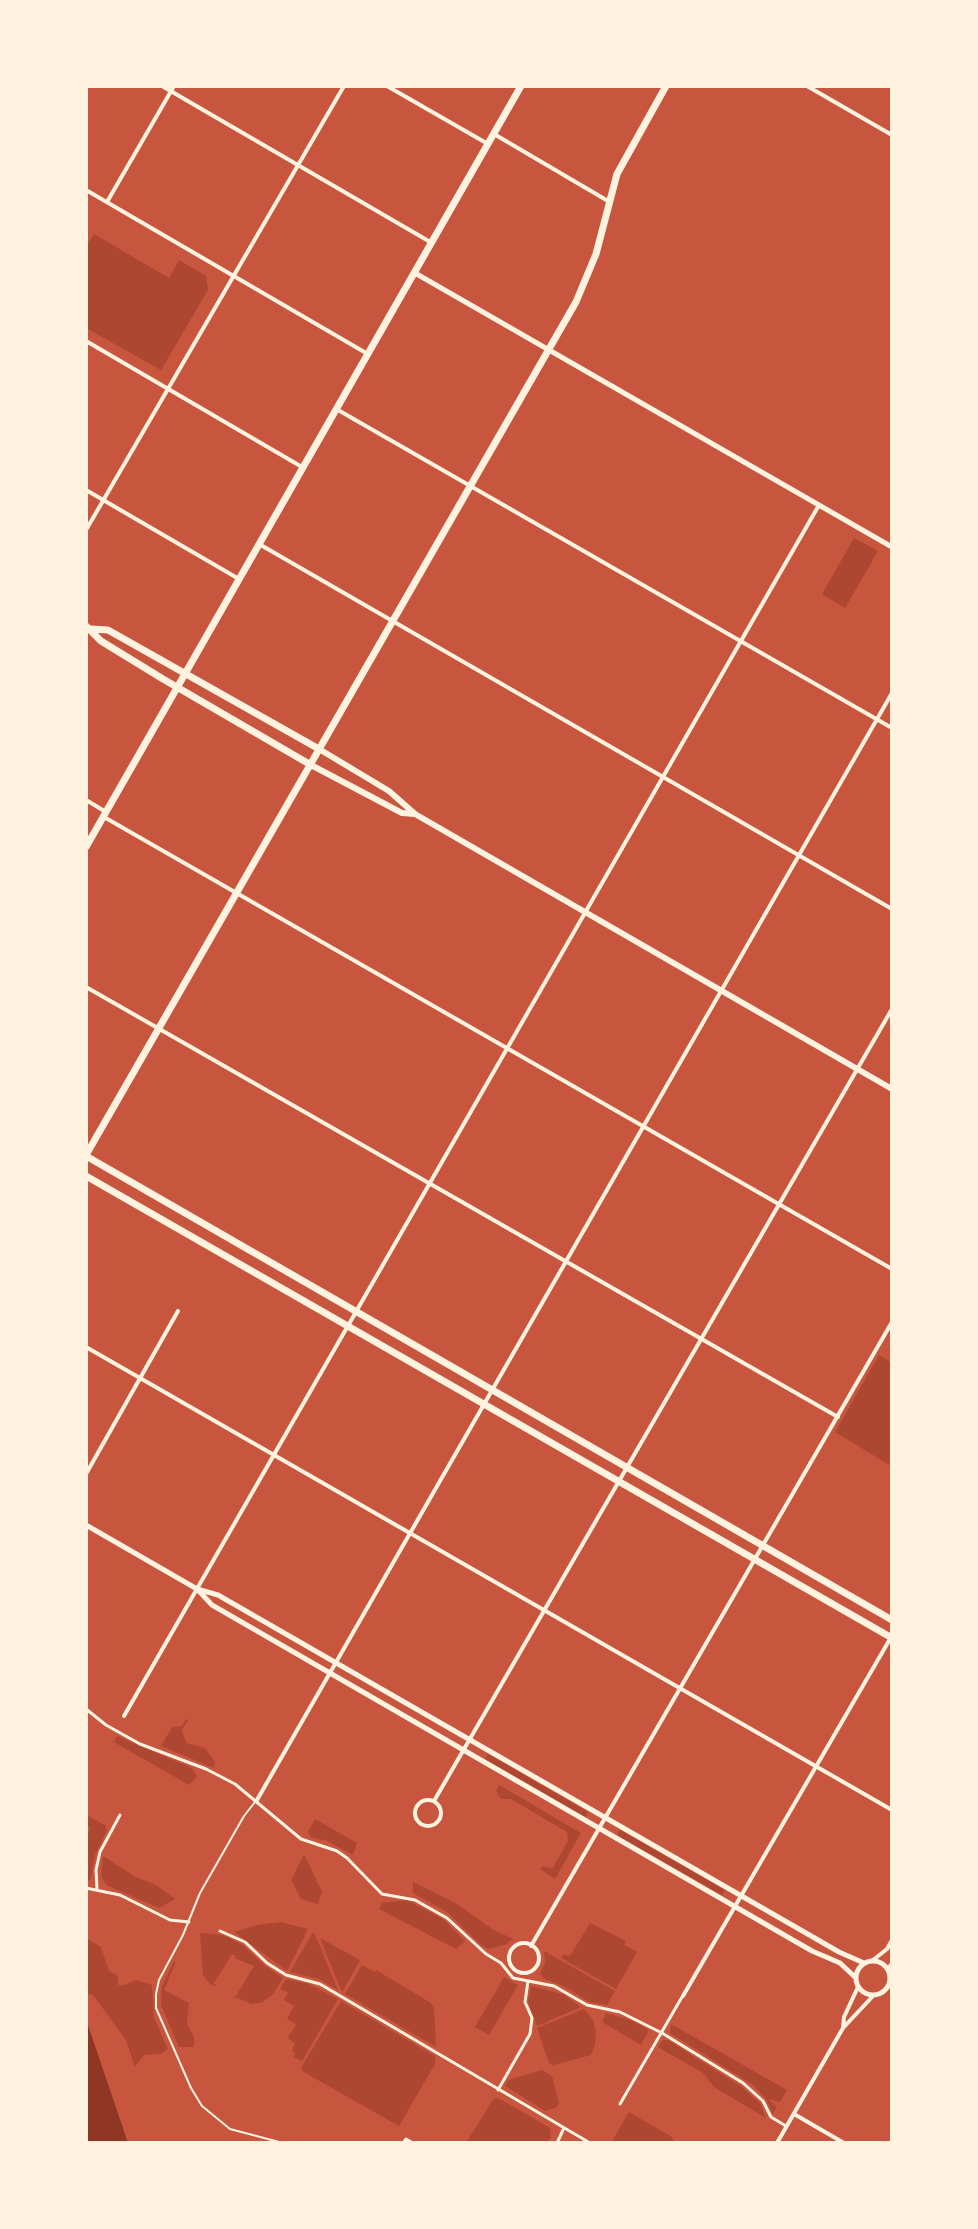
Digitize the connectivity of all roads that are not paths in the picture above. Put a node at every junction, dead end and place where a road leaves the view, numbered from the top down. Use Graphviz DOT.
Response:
graph roads {
  1 [pos="162,86"];
  2 [pos="344,86"];
  3 [pos="387,86"];
  4 [pos="521,86"];
  5 [pos="666,86"];
  6 [pos="807,86"];
  7 [pos="172,88"];
  8 [pos="494,134"];
  9 [pos="892,135"];
  10 [pos="488,144"];
  11 [pos="299,164"];
  12 [pos="86,190"];
  13 [pos="608,201"];
  14 [pos="107,202"];
  15 [pos="432,243"];
  16 [pos="415,273"];
  17 [pos="233,276"];
  18 [pos="86,341"];
  19 [pos="549,350"];
  20 [pos="368,355"];
  21 [pos="168,389"];
  22 [pos="336,409"];
  23 [pos="302,467"];
  24 [pos="470,486"];
  25 [pos="86,490"];
  26 [pos="103,500"];
  27 [pos="819,505"];
  28 [pos="86,530"];
  29 [pos="259,544"];
  30 [pos="892,547"];
  31 [pos="239,579"];
  32 [pos="393,621"];
  33 [pos="89,628"];
  34 [pos="741,641"];
  35 [pos="185,672"];
  36 [pos="176,687"];
  37 [pos="892,693"];
  38 [pos="876,719"];
  39 [pos="892,728"];
  40 [pos="319,749"];
  41 [pos="311,765"];
  42 [pos="663,777"];
  43 [pos="86,800"];
  44 [pos="105,814"];
  45 [pos="415,814"];
  46 [pos="86,847"];
  47 [pos="799,856"];
  48 [pos="237,893"];
  49 [pos="892,909"];
  50 [pos="585,913"];
  51 [pos="86,987"];
  52 [pos="722,991"];
  53 [pos="892,1009"];
  54 [pos="158,1029"];
  55 [pos="507,1049"];
  56 [pos="857,1069"];
  57 [pos="892,1089"];
  58 [pos="644,1128"];
  59 [pos="86,1156"];
  60 [pos="86,1176"];
  61 [pos="430,1184"];
  62 [pos="779,1205"];
  63 [pos="566,1262"];
  64 [pos="892,1269"];
  65 [pos="178,1311"];
  66 [pos="356,1312"];
  67 [pos="892,1322"];
  68 [pos="348,1326"];
  69 [pos="702,1339"];
  70 [pos="86,1347"];
  71 [pos="141,1378"];
  72 [pos="493,1390"];
  73 [pos="483,1405"];
  74 [pos="838,1417"];
  75 [pos="275,1454"];
  76 [pos="629,1468"];
  77 [pos="86,1474"];
  78 [pos="620,1482"];
  79 [pos="86,1525"];
  80 [pos="411,1532"];
  81 [pos="764,1545"];
  82 [pos="755,1560"];
  83 [pos="197,1589"];
  84 [pos="546,1610"];
  85 [pos="892,1620"];
  86 [pos="891,1638"];
  87 [pos="335,1663"];
  88 [pos="330,1672"];
  89 [pos="680,1687"];
  90 [pos="86,1709"];
  91 [pos="124,1716"];
  92 [pos="469,1740"];
  93 [pos="464,1750"];
  94 [pos="815,1766"];
  95 [pos="257,1800"];
  96 [pos="434,1801"];
  97 [pos="892,1810"];
  98 [pos="120,1815"];
  99 [pos="605,1818"];
  100 [pos="599,1828"];
  101 [pos="86,1888"];
  102 [pos="97,1889"];
  103 [pos="741,1896"];
  104 [pos="735,1906"];
  105 [pos="189,1922"];
  106 [pos="220,1931"];
  107 [pos="892,1940"];
  108 [pos="531,1946"];
  109 [pos="873,1960"];
  110 [pos="864,1963"];
  111 [pos="890,1966"];
  112 [pos="856,1978"];
  113 [pos="891,1979"];
  114 [pos="528,1981"];
  115 [pos="858,1987"];
  116 [pos="882,1993"];
  117 [pos="683,1996"];
  118 [pos="873,1996"];
  119 [pos="892,1997"];
  120 [pos="843,2028"];
  121 [pos="662,2033"];
  122 [pos="498,2090"];
  123 [pos="620,2104"];
  124 [pos="794,2114"];
  125 [pos="786,2126"];
  126 [pos="564,2128"];
  127 [pos="283,2143"];
  128 [pos="403,2143"];
  129 [pos="413,2143"];
  130 [pos="557,2143"];
  131 [pos="590,2143"];
  132 [pos="777,2143"];
  133 [pos="844,2143"];
  1 -- 7 [label="street"];
  2 -- 11 [label="street"];
  3 -- 10 [label="street"];
  4 -- 8 [label="main road"];
  5 -- 13 [label="main road"];
  6 -- 9 [label="street"];
  7 -- 11 [label="street"];
  7 -- 14 [label="street"];
  8 -- 10 [label="main road"];
  8 -- 13 [label="street"];
  10 -- 15 [label="main road"];
  11 -- 15 [label="street"];
  11 -- 17 [label="street"];
  12 -- 14 [label="street"];
  13 -- 19 [label="main road"];
  14 -- 17 [label="street"];
  15 -- 16 [label="main road"];
  16 -- 19 [label="street"];
  16 -- 20 [label="main road"];
  17 -- 20 [label="street"];
  17 -- 21 [label="street"];
  18 -- 21 [label="street"];
  19 -- 24 [label="main road"];
  19 -- 27 [label="street"];
  20 -- 22 [label="main road"];
  21 -- 23 [label="street"];
  21 -- 26 [label="street"];
  22 -- 23 [label="main road"];
  22 -- 24 [label="street"];
  23 -- 29 [label="main road"];
  24 -- 32 [label="main road"];
  24 -- 34 [label="street"];
  25 -- 26 [label="street"];
  26 -- 28 [label="street"];
  26 -- 31 [label="street"];
  27 -- 30 [label="street"];
  27 -- 34 [label="street"];
  29 -- 31 [label="main road"];
  29 -- 32 [label="street"];
  31 -- 35 [label="main road"];
  32 -- 40 [label="main road"];
  32 -- 42 [label="street"];
  33 -- 35 [label="main road"];
  33 -- 36 [label="main road"];
  34 -- 38 [label="street"];
  34 -- 42 [label="street"];
  35 -- 36 [label="main road"];
  35 -- 40 [label="main road"];
  36 -- 41 [label="main road"];
  36 -- 44 [label="main road"];
  37 -- 38 [label="street"];
  38 -- 39 [label="street"];
  38 -- 47 [label="street"];
  40 -- 41 [label="main road"];
  40 -- 45 [label="main road"];
  41 -- 45 [label="main road"];
  41 -- 48 [label="main road"];
  42 -- 47 [label="street"];
  42 -- 50 [label="street"];
  43 -- 44 [label="street"];
  44 -- 46 [label="main road"];
  44 -- 48 [label="street"];
  45 -- 50 [label="main road"];
  47 -- 49 [label="street"];
  47 -- 52 [label="street"];
  48 -- 54 [label="main road"];
  48 -- 55 [label="street"];
  50 -- 52 [label="main road"];
  50 -- 55 [label="street"];
  51 -- 54 [label="street"];
  52 -- 56 [label="main road"];
  52 -- 58 [label="street"];
  53 -- 56 [label="street"];
  54 -- 59 [label="main road"];
  54 -- 61 [label="street"];
  55 -- 58 [label="street"];
  55 -- 61 [label="street"];
  56 -- 57 [label="main road"];
  56 -- 62 [label="street"];
  58 -- 62 [label="street"];
  58 -- 63 [label="street"];
  59 -- 66 [label="main road"];
  60 -- 68 [label="main road"];
  61 -- 63 [label="street"];
  61 -- 66 [label="street"];
  62 -- 64 [label="street"];
  62 -- 69 [label="street"];
  63 -- 69 [label="street"];
  63 -- 72 [label="street"];
  65 -- 71 [label="street"];
  66 -- 68 [label="street"];
  66 -- 72 [label="main road"];
  67 -- 74 [label="street"];
  68 -- 73 [label="main road"];
  68 -- 75 [label="street"];
  69 -- 74 [label="street"];
  69 -- 76 [label="street"];
  70 -- 71 [label="street"];
  71 -- 75 [label="street"];
  71 -- 77 [label="street"];
  72 -- 73 [label="street"];
  72 -- 76 [label="main road"];
  73 -- 78 [label="main road"];
  73 -- 80 [label="street"];
  74 -- 81 [label="street"];
  75 -- 80 [label="street"];
  75 -- 83 [label="street"];
  76 -- 78 [label="street"];
  76 -- 81 [label="main road"];
  78 -- 82 [label="main road"];
  78 -- 84 [label="street"];
  79 -- 83 [label="street"];
  80 -- 84 [label="street"];
  80 -- 87 [label="street"];
  81 -- 82 [label="street"];
  81 -- 85 [label="main road"];
  82 -- 86 [label="main road"];
  82 -- 89 [label="street"];
  83 -- 87 [label="street"];
  83 -- 88 [label="street"];
  83 -- 91 [label="street"];
  84 -- 89 [label="street"];
  84 -- 92 [label="street"];
  86 -- 94 [label="street"];
  87 -- 88 [label="street"];
  87 -- 92 [label="street"];
  88 -- 93 [label="street"];
  88 -- 95 [label="street"];
  89 -- 94 [label="street"];
  89 -- 99 [label="street"];
  90 -- 95 [label="street"];
  92 -- 93 [label="street"];
  92 -- 99 [label="street"];
  93 -- 96 [label="street"];
  93 -- 100 [label="street"];
  94 -- 97 [label="street"];
  94 -- 103 [label="street"];
  95 -- 105 [label="lane"];
  95 -- 114 [label="street"];
  96 -- 96 [label="street"];
  98 -- 102 [label="street"];
  99 -- 100 [label="street"];
  99 -- 103 [label="street"];
  100 -- 104 [label="street"];
  100 -- 108 [label="street"];
  101 -- 102 [label="street"];
  102 -- 105 [label="street"];
  103 -- 104 [label="street"];
  103 -- 110 [label="street"];
  104 -- 112 [label="street"];
  104 -- 117 [label="street"];
  105 -- 127 [label="lane"];
  106 -- 122 [label="street"];
  107 -- 109 [label="street"];
  108 -- 108 [label="street"];
  109 -- 110 [label="street"];
  109 -- 111 [label="street"];
  110 -- 112 [label="street"];
  111 -- 113 [label="street"];
  112 -- 115 [label="street"];
  113 -- 116 [label="street"];
  114 -- 121 [label="street"];
  114 -- 122 [label="street"];
  115 -- 118 [label="street"];
  115 -- 120 [label="street"];
  116 -- 118 [label="street"];
  116 -- 119 [label="street"];
  117 -- 121 [label="street"];
  118 -- 120 [label="street"];
  120 -- 124 [label="street"];
  121 -- 123 [label="street"];
  121 -- 125 [label="street"];
  122 -- 126 [label="street"];
  124 -- 125 [label="street"];
  124 -- 133 [label="street"];
  125 -- 132 [label="street"];
  126 -- 130 [label="street"];
  126 -- 131 [label="street"];
  128 -- 129 [label="street"];
}
